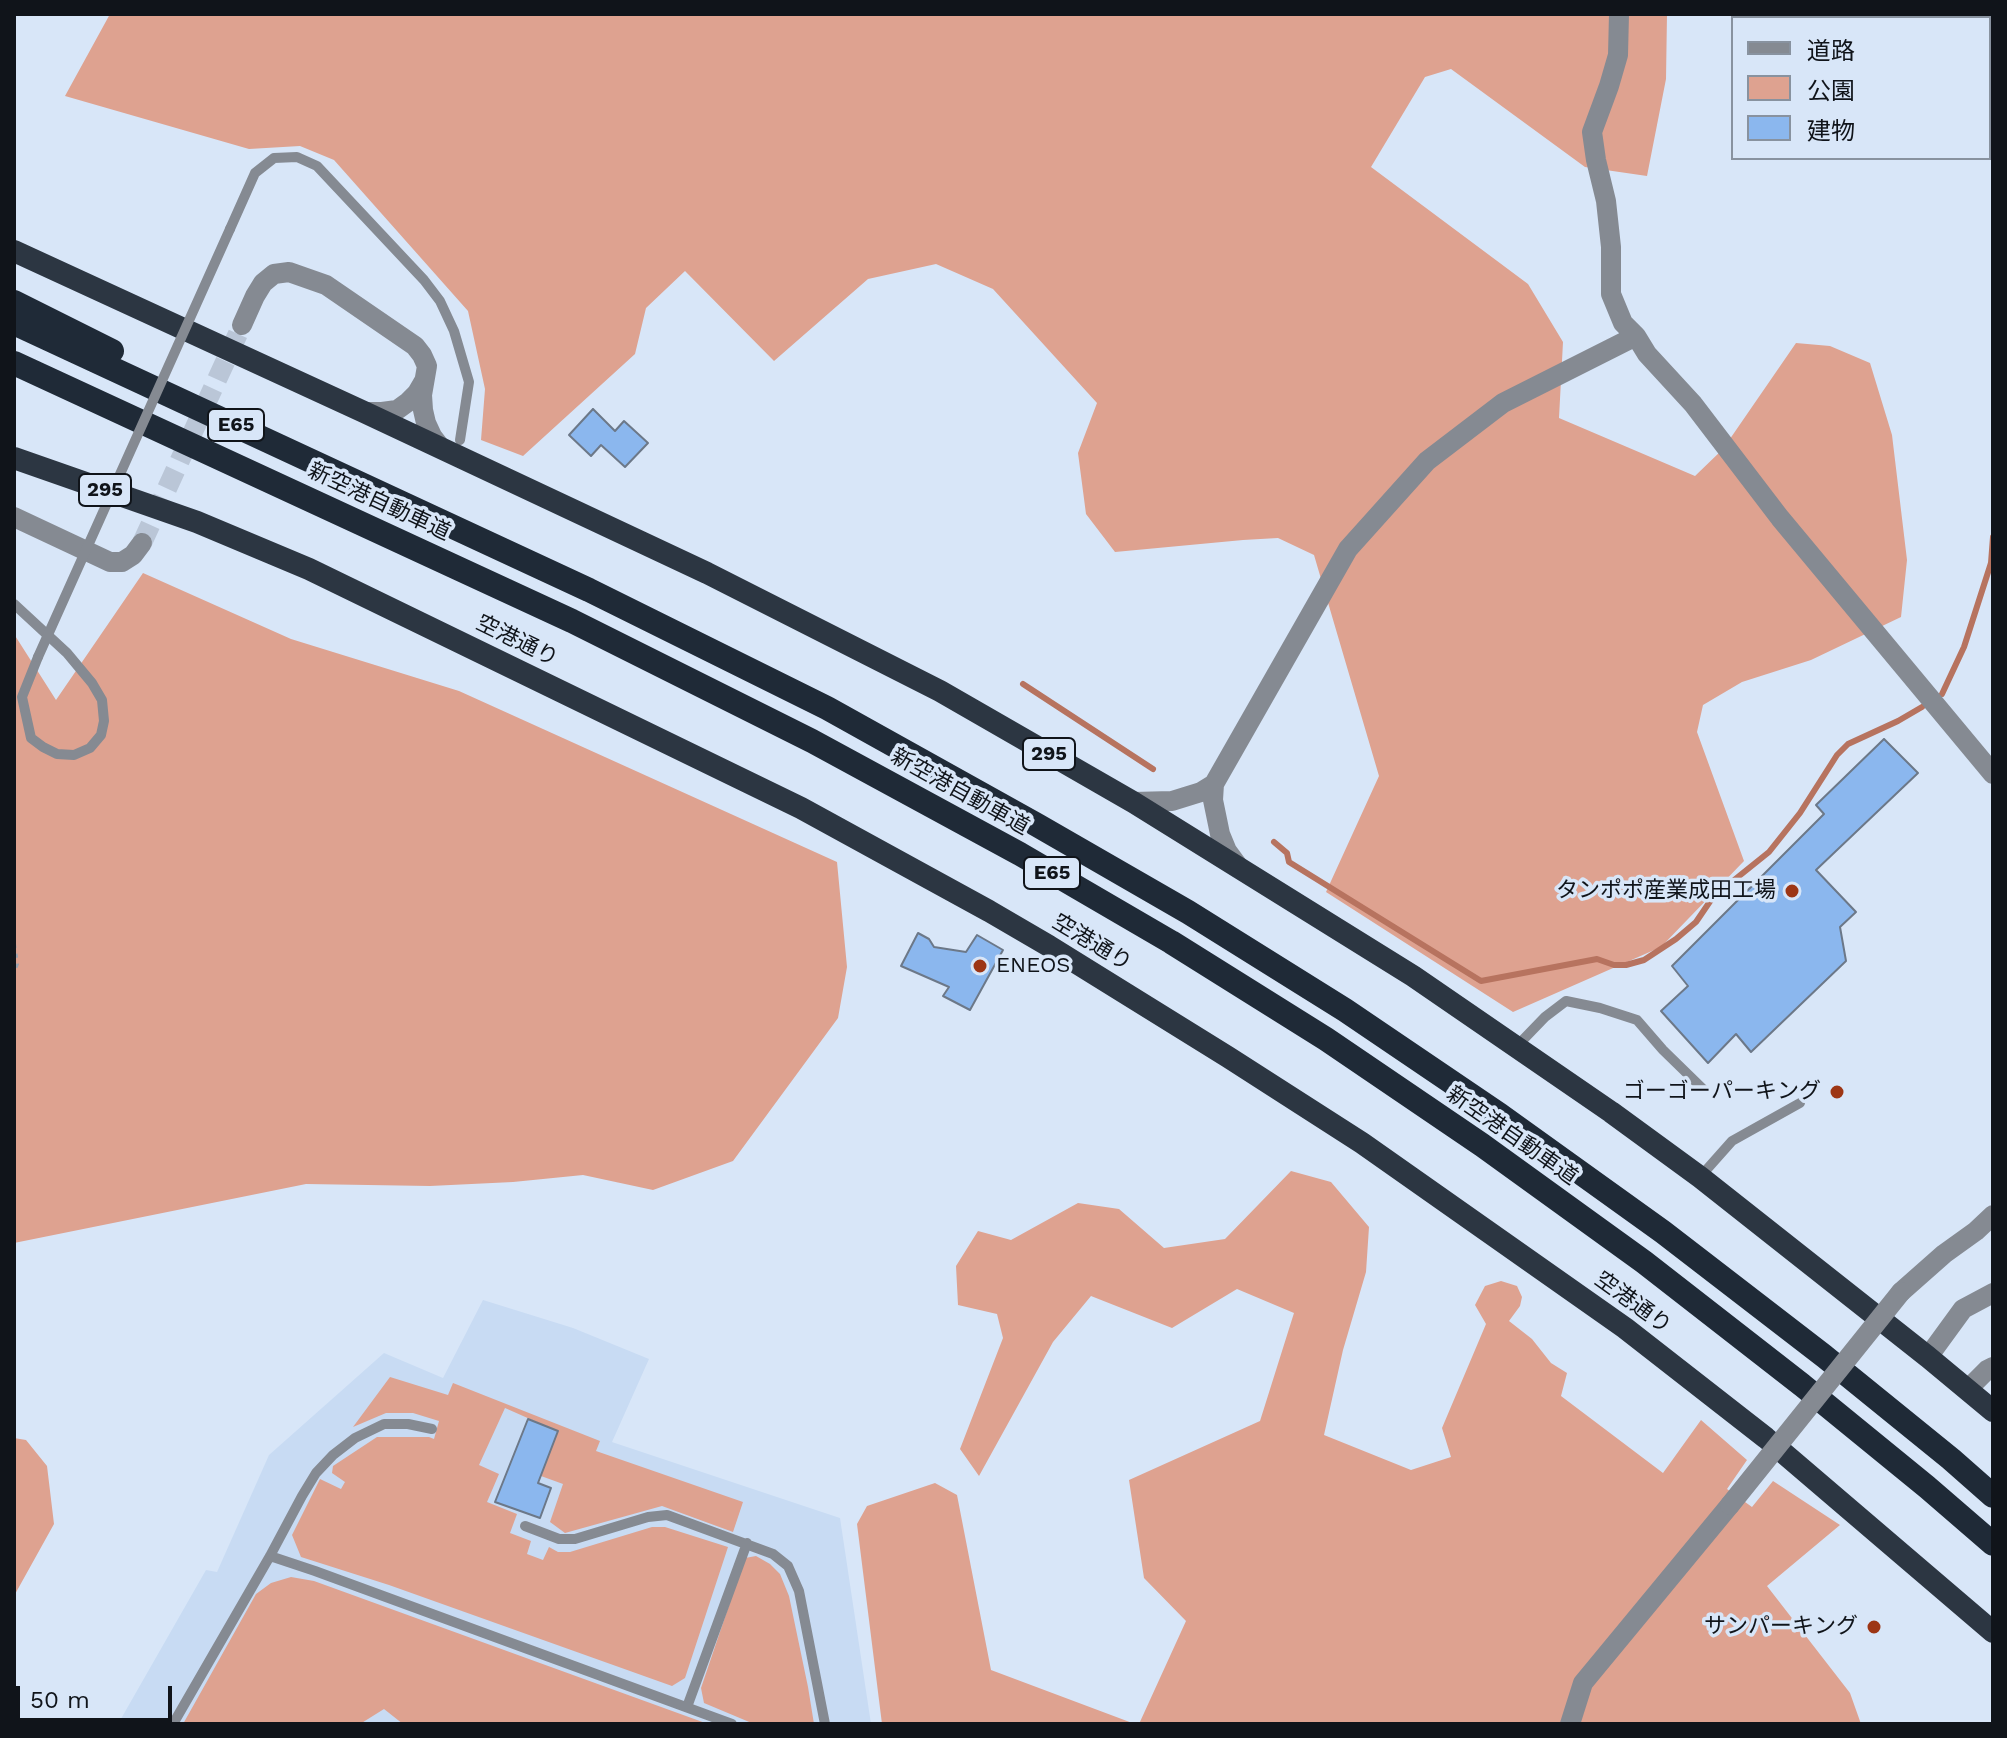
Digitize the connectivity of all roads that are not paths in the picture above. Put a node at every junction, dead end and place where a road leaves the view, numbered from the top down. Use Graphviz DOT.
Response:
graph roads {
  1 [pos="1619,14"];
  2 [pos="14,251"];
  3 [pos="14,302"];
  4 [pos="14,323"];
  5 [pos="242,325"];
  6 [pos="1636,336"];
  7 [pos="14,363"];
  8 [pos="426,377"];
  9 [pos="364,412"];
  10 [pos="451,444"];
  11 [pos="14,458"];
  12 [pos="14,517"];
  13 [pos="457,527"];
  14 [pos="142,543"];
  15 [pos="14,604"];
  16 [pos="1993,774"];
  17 [pos="1214,784"];
  18 [pos="1133,802"];
  19 [pos="1238,866"];
  20 [pos="1517,1046"];
  21 [pos="1703,1089"];
  22 [pos="1800,1103"];
  23 [pos="1700,1177"];
  24 [pos="1993,1215"];
  25 [pos="1993,1293"];
  26 [pos="1928,1357"];
  27 [pos="1993,1367"];
  28 [pos="1968,1389"];
  29 [pos="1993,1411"];
  30 [pos="432,1429"];
  31 [pos="1993,1496"];
  32 [pos="525,1526"];
  33 [pos="747,1543"];
  34 [pos="1993,1544"];
  35 [pos="270,1556"];
  36 [pos="1993,1632"];
  37 [pos="687,1707"];
  38 [pos="173,1724"];
  39 [pos="732,1724"];
  40 [pos="825,1724"];
  41 [pos="1570,1724"];
  1 -- 6 [label="street"];
  2 -- 9 [label="highway, 295"];
  3 -- 13 [label="highway"];
  4 -- 13 [label="highway, 新空港自動車道 / E65"];
  5 -- 8 [label="street"];
  6 -- 16 [label="street"];
  6 -- 17 [label="street"];
  7 -- 34 [label="highway, 新空港自動車道 / E65"];
  8 -- 9 [label="street"];
  8 -- 10 [label="street"];
  9 -- 10 [label="highway, 295"];
  10 -- 15 [label="lane, bridge"];
  10 -- 18 [label="highway, 295"];
  11 -- 36 [label="highway, 空港通り / 295"];
  12 -- 14 [label="street"];
  13 -- 31 [label="highway, 新空港自動車道 / E65"];
  17 -- 18 [label="street"];
  17 -- 19 [label="street"];
  18 -- 19 [label="highway, 295"];
  19 -- 20 [label="highway, 295"];
  20 -- 21 [label="lane"];
  20 -- 23 [label="highway, 295"];
  22 -- 23 [label="lane"];
  23 -- 26 [label="highway, 295"];
  24 -- 41 [label="street, bridge"];
  25 -- 26 [label="street"];
  26 -- 28 [label="highway, 295"];
  27 -- 28 [label="street"];
  28 -- 29 [label="highway, 295"];
  30 -- 35 [label="lane"];
  32 -- 33 [label="lane"];
  33 -- 37 [label="lane"];
  33 -- 40 [label="lane"];
  35 -- 37 [label="lane"];
  35 -- 38 [label="lane"];
  37 -- 39 [label="lane"];
}
